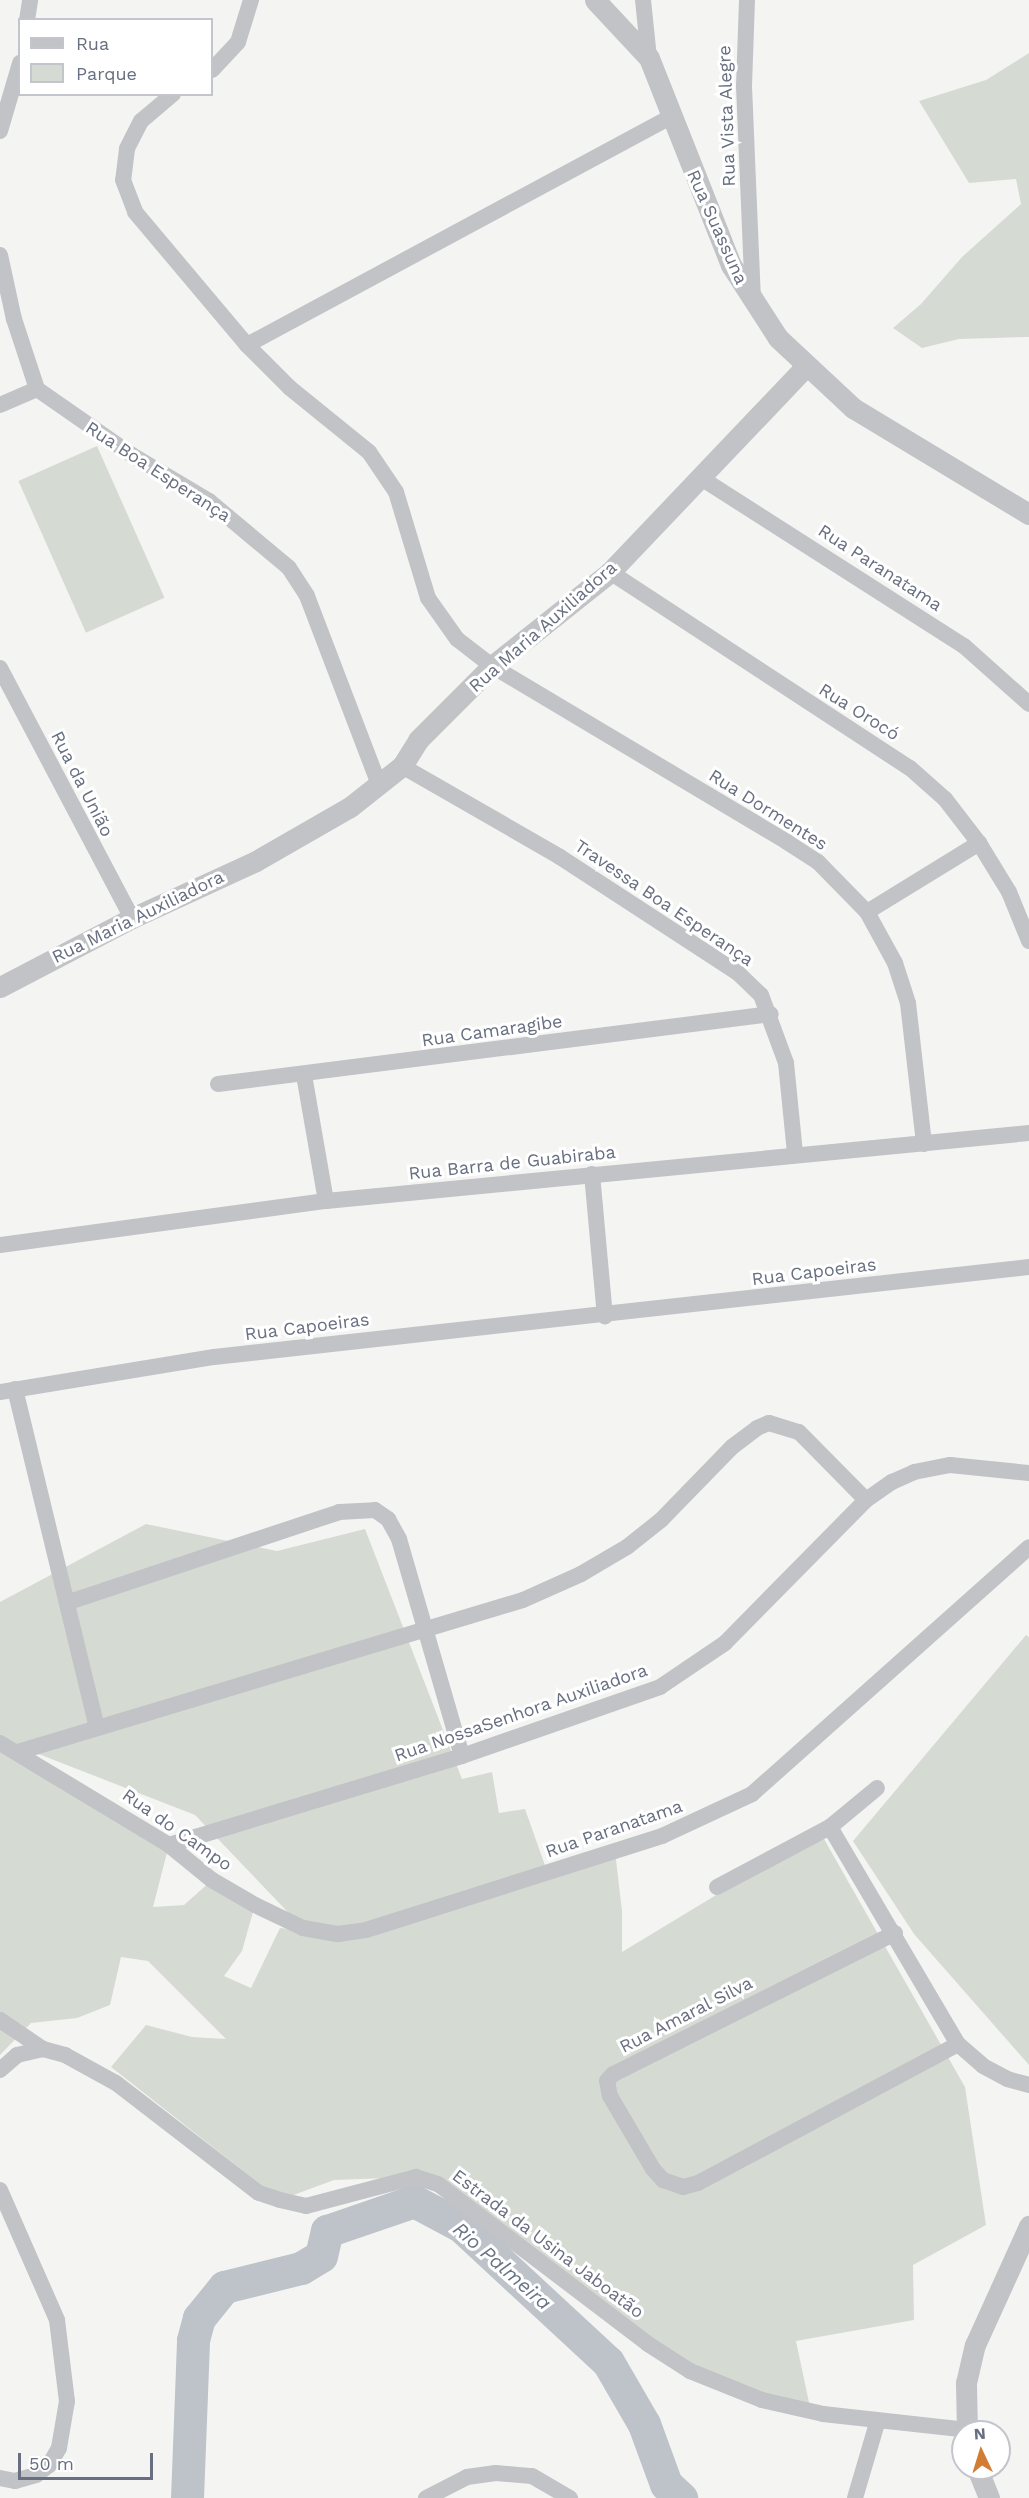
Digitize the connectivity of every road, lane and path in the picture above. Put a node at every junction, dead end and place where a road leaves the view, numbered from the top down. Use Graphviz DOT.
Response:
graph roads {
  1 [pos="30,0"];
  2 [pos="251,0"];
  3 [pos="595,0"];
  4 [pos="643,0"];
  5 [pos="747,0"];
  6 [pos="27,18"];
  7 [pos="649,58"];
  8 [pos="213,69"];
  9 [pos="18,70"];
  10 [pos="171,96"];
  11 [pos="671,117"];
  12 [pos="0,131"];
  13 [pos="0,255"];
  14 [pos="753,304"];
  15 [pos="247,345"];
  16 [pos="806,367"];
  17 [pos="37,389"];
  18 [pos="0,405"];
  19 [pos="701,478"];
  20 [pos="1029,514"];
  21 [pos="610,572"];
  22 [pos="492,666"];
  23 [pos="0,668"];
  24 [pos="1029,704"];
  25 [pos="402,766"];
  26 [pos="379,785"];
  27 [pos="979,843"];
  28 [pos="867,912"];
  29 [pos="132,918"];
  30 [pos="1029,941"];
  31 [pos="0,987"];
  32 [pos="771,1014"];
  33 [pos="304,1076"];
  34 [pos="218,1084"];
  35 [pos="1029,1133"];
  36 [pos="924,1144"];
  37 [pos="795,1153"];
  38 [pos="592,1174"];
  39 [pos="326,1201"];
  40 [pos="0,1245"];
  41 [pos="1029,1267"];
  42 [pos="604,1316"];
  43 [pos="7,1390"];
  44 [pos="1029,1473"];
  45 [pos="866,1500"];
  46 [pos="1029,1547"];
  47 [pos="69,1602"];
  48 [pos="426,1632"];
  49 [pos="97,1727"];
  50 [pos="0,1743"];
  51 [pos="18,1752"];
  52 [pos="462,1756"];
  53 [pos="878,1788"];
  54 [pos="830,1827"];
  55 [pos="169,1845"];
  56 [pos="717,1887"];
  57 [pos="895,1933"];
  58 [pos="338,1934"];
  59 [pos="0,2020"];
  60 [pos="958,2044"];
  61 [pos="43,2049"];
  62 [pos="0,2070"];
  63 [pos="1029,2085"];
  64 [pos="0,2190"];
  65 [pos="1029,2226"];
  66 [pos="878,2420"];
  67 [pos="967,2420"];
  68 [pos="951,2429"];
  69 [pos="0,2478"];
  70 [pos="982,2480"];
  71 [pos="426,2498"];
  72 [pos="570,2498"];
  73 [pos="855,2498"];
  74 [pos="989,2498"];
  1 -- 6 [label="street"];
  2 -- 8 [label="street"];
  3 -- 7 [label="street"];
  4 -- 7 [label="street"];
  5 -- 14 [label="street, Rua Vista Alegre"];
  7 -- 11 [label="street, Rua Suassuna"];
  9 -- 12 [label="street"];
  10 -- 15 [label="street, Rua Dormentes"];
  11 -- 14 [label="street, Rua Suassuna"];
  11 -- 15 [label="street"];
  13 -- 17 [label="street"];
  14 -- 16 [label="street, Rua Suassuna"];
  15 -- 22 [label="street, Rua Dormentes"];
  16 -- 19 [label="street, Rua Maria Auxiliadora"];
  16 -- 20 [label="street, Rua Suassuna"];
  17 -- 18 [label="street"];
  17 -- 26 [label="street, Rua Boa Esperança"];
  19 -- 21 [label="street, Rua Maria Auxiliadora"];
  19 -- 24 [label="street, Rua Paranatama"];
  21 -- 22 [label="street, Rua Maria Auxiliadora"];
  21 -- 27 [label="street, Rua Orocó"];
  22 -- 25 [label="street, Rua Maria Auxiliadora"];
  22 -- 28 [label="street, Rua Dormentes"];
  23 -- 29 [label="street, Rua da União"];
  25 -- 26 [label="street, Rua Maria Auxiliadora"];
  25 -- 32 [label="street, Travessa Boa Esperança"];
  26 -- 29 [label="street, Rua Maria Auxiliadora"];
  27 -- 28 [label="street"];
  27 -- 30 [label="street, Rua Orocó"];
  28 -- 36 [label="street, Rua Dormentes"];
  29 -- 31 [label="street, Rua Maria Auxiliadora"];
  32 -- 33 [label="street, Rua Camaragibe"];
  32 -- 37 [label="street, Travessa Boa Esperança"];
  33 -- 34 [label="street, Rua Camaragibe"];
  33 -- 39 [label="street"];
  35 -- 36 [label="street, Rua Barra de Guabiraba"];
  36 -- 37 [label="street, Rua Barra de Guabiraba"];
  37 -- 38 [label="street, Rua Barra de Guabiraba"];
  38 -- 39 [label="street, Rua Barra de Guabiraba"];
  38 -- 42 [label="street"];
  39 -- 40 [label="street, Rua Barra de Guabiraba"];
  41 -- 42 [label="street, Rua Capoeiras"];
  42 -- 43 [label="street, Rua Capoeiras"];
  43 -- 47 [label="street, Rua Capoeiras"];
  44 -- 45 [label="street, Rua NossaSenhora Auxiliadora"];
  45 -- 48 [label="street"];
  45 -- 52 [label="street, Rua NossaSenhora Auxiliadora"];
  46 -- 58 [label="street, Rua Paranatama"];
  47 -- 48 [label="street"];
  47 -- 49 [label="street, Rua Capoeiras"];
  48 -- 49 [label="street"];
  48 -- 52 [label="street"];
  49 -- 51 [label="street"];
  50 -- 51 [label="street, Rua do Campo"];
  51 -- 55 [label="street, Rua do Campo"];
  52 -- 55 [label="street, Rua NossaSenhora Auxiliadora"];
  53 -- 54 [label="street"];
  54 -- 56 [label="street"];
  54 -- 57 [label="street"];
  55 -- 58 [label="street, Rua do Campo"];
  57 -- 60 [label="street"];
  57 -- 60 [label="street, Rua Amaral Silva"];
  59 -- 61 [label="street, Estrada da Usina Jaboatão"];
  60 -- 63 [label="street"];
  61 -- 62 [label="street"];
  61 -- 66 [label="street, Estrada da Usina Jaboatão"];
  64 -- 69 [label="street"];
  65 -- 67 [label="street"];
  66 -- 68 [label="street, Estrada da Usina Jaboatão"];
  66 -- 73 [label="street"];
  70 -- 74 [label="street"];
  71 -- 72 [label="street"];
}
